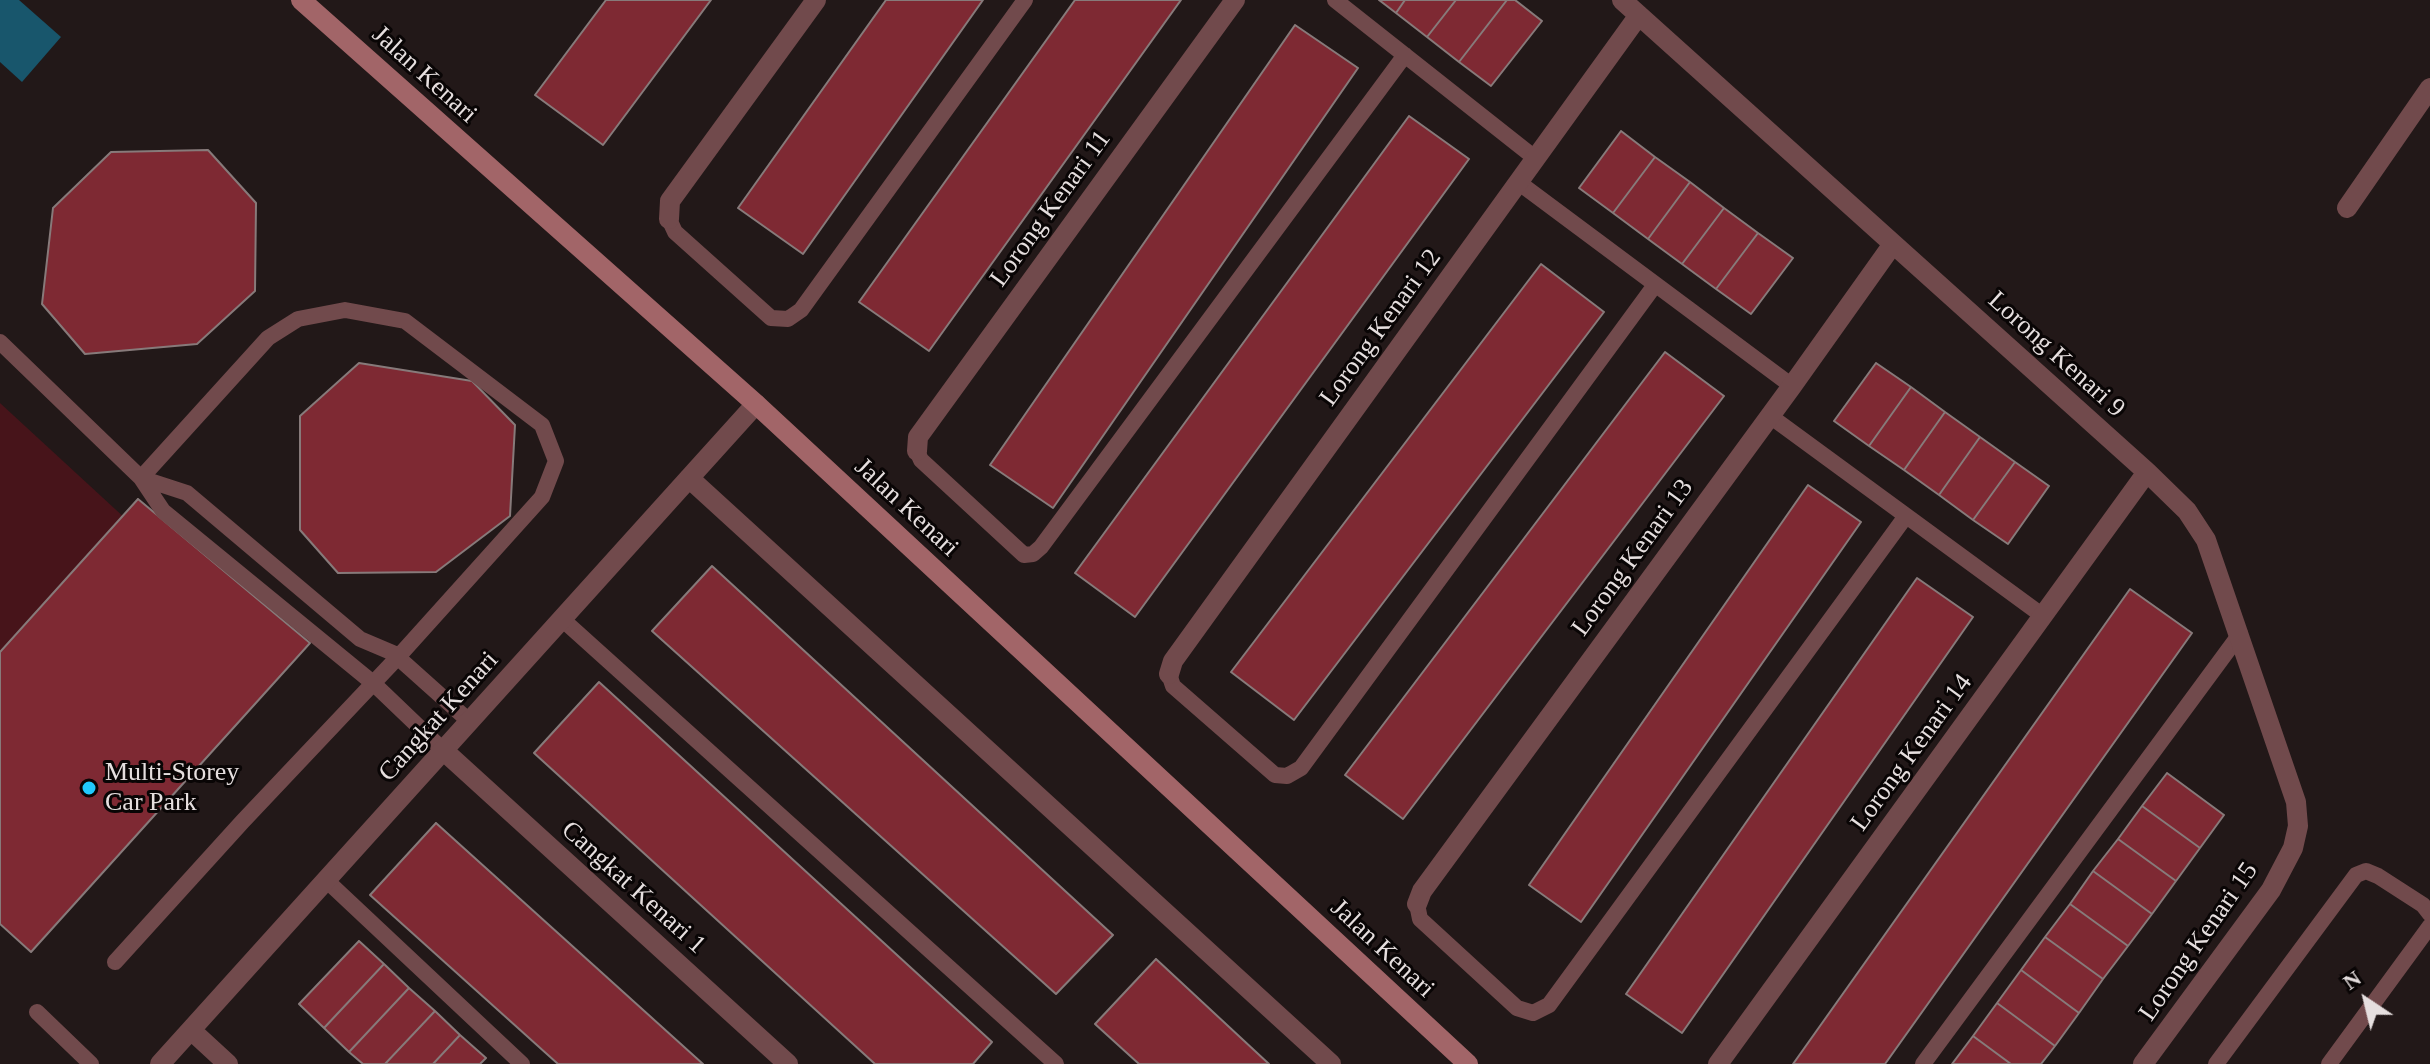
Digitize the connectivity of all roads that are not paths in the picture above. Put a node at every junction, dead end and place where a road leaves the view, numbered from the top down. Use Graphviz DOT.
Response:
graph roads {
  1 [pos="816,0"];
  2 [pos="1025,0"];
  3 [pos="1235,0"];
  4 [pos="1335,0"];
  5 [pos="1622,0"];
  6 [pos="311,3"];
  7 [pos="1639,15"];
  8 [pos="1405,55"];
  9 [pos="2430,88"];
  10 [pos="1535,158"];
  11 [pos="1518,182"];
  12 [pos="2347,208"];
  13 [pos="669,219"];
  14 [pos="1893,244"];
  15 [pos="1655,285"];
  16 [pos="0,342"];
  17 [pos="1792,386"];
  18 [pos="756,404"];
  19 [pos="1770,416"];
  20 [pos="917,451"];
  21 [pos="2147,472"];
  22 [pos="141,478"];
  23 [pos="689,478"];
  24 [pos="1906,516"];
  25 [pos="2043,616"];
  26 [pos="562,619"];
  27 [pos="2240,634"];
  28 [pos="398,657"];
  29 [pos="1169,674"];
  30 [pos="373,683"];
  31 [pos="469,721"];
  32 [pos="443,750"];
  33 [pos="2293,848"];
  34 [pos="326,880"];
  35 [pos="1417,904"];
  36 [pos="2430,914"];
  37 [pos="2430,926"];
  38 [pos="115,962"];
  39 [pos="37,1012"];
  40 [pos="191,1030"];
  41 [pos="91,1064"];
  42 [pos="160,1064"];
  43 [pos="228,1064"];
  44 [pos="522,1064"];
  45 [pos="788,1064"];
  46 [pos="1056,1064"];
  47 [pos="1331,1064"];
  48 [pos="1468,1064"];
  49 [pos="1718,1064"];
  50 [pos="1923,1064"];
  51 [pos="2143,1064"];
  52 [pos="2216,1064"];
  53 [pos="2329,1064"];
  1 -- 13 [label="street"];
  2 -- 13 [label="lane"];
  3 -- 20 [label="street, Lorong Kenari 11"];
  4 -- 8 [label="lane"];
  5 -- 7 [label="street, Lorong Kenari 9"];
  6 -- 18 [label="street, Jalan Kenari"];
  7 -- 10 [label="street, Lorong Kenari 12"];
  7 -- 14 [label="street, Lorong Kenari 9"];
  8 -- 10 [label="lane"];
  8 -- 20 [label="lane"];
  9 -- 12 [label="street"];
  10 -- 11 [label="street, Lorong Kenari 12"];
  11 -- 15 [label="lane"];
  11 -- 29 [label="street, Lorong Kenari 12"];
  14 -- 17 [label="street, Lorong Kenari 13"];
  14 -- 21 [label="street, Lorong Kenari 9"];
  15 -- 17 [label="lane"];
  15 -- 29 [label="lane"];
  16 -- 22 [label="lane"];
  17 -- 19 [label="street, Lorong Kenari 13"];
  18 -- 23 [label="street, Cangkat Kenari"];
  18 -- 48 [label="street, Jalan Kenari"];
  19 -- 24 [label="lane"];
  19 -- 35 [label="street, Lorong Kenari 13"];
  21 -- 25 [label="street, Lorong Kenari 14"];
  21 -- 27 [label="street, Lorong Kenari 9"];
  22 -- 28 [label="lane"];
  22 -- 28 [label="lane"];
  22 -- 30 [label="lane"];
  23 -- 26 [label="street, Cangkat Kenari"];
  23 -- 47 [label="street"];
  24 -- 25 [label="lane"];
  24 -- 35 [label="lane"];
  25 -- 49 [label="street, Lorong Kenari 14"];
  26 -- 31 [label="street, Cangkat Kenari"];
  26 -- 46 [label="lane"];
  27 -- 33 [label="street, Lorong Kenari 9"];
  27 -- 50 [label="lane"];
  28 -- 30 [label="lane"];
  28 -- 31 [label="lane"];
  30 -- 32 [label="lane"];
  30 -- 38 [label="lane"];
  31 -- 32 [label="street, Cangkat Kenari"];
  32 -- 34 [label="street, Cangkat Kenari"];
  32 -- 45 [label="street, Cangkat Kenari 1"];
  33 -- 51 [label="street, Lorong Kenari 15"];
  34 -- 40 [label="street, Cangkat Kenari"];
  34 -- 44 [label="lane"];
  36 -- 52 [label="lane"];
  37 -- 53 [label="lane"];
  39 -- 41 [label="lane"];
  40 -- 42 [label="street, Cangkat Kenari"];
  40 -- 43 [label="street"];
}
